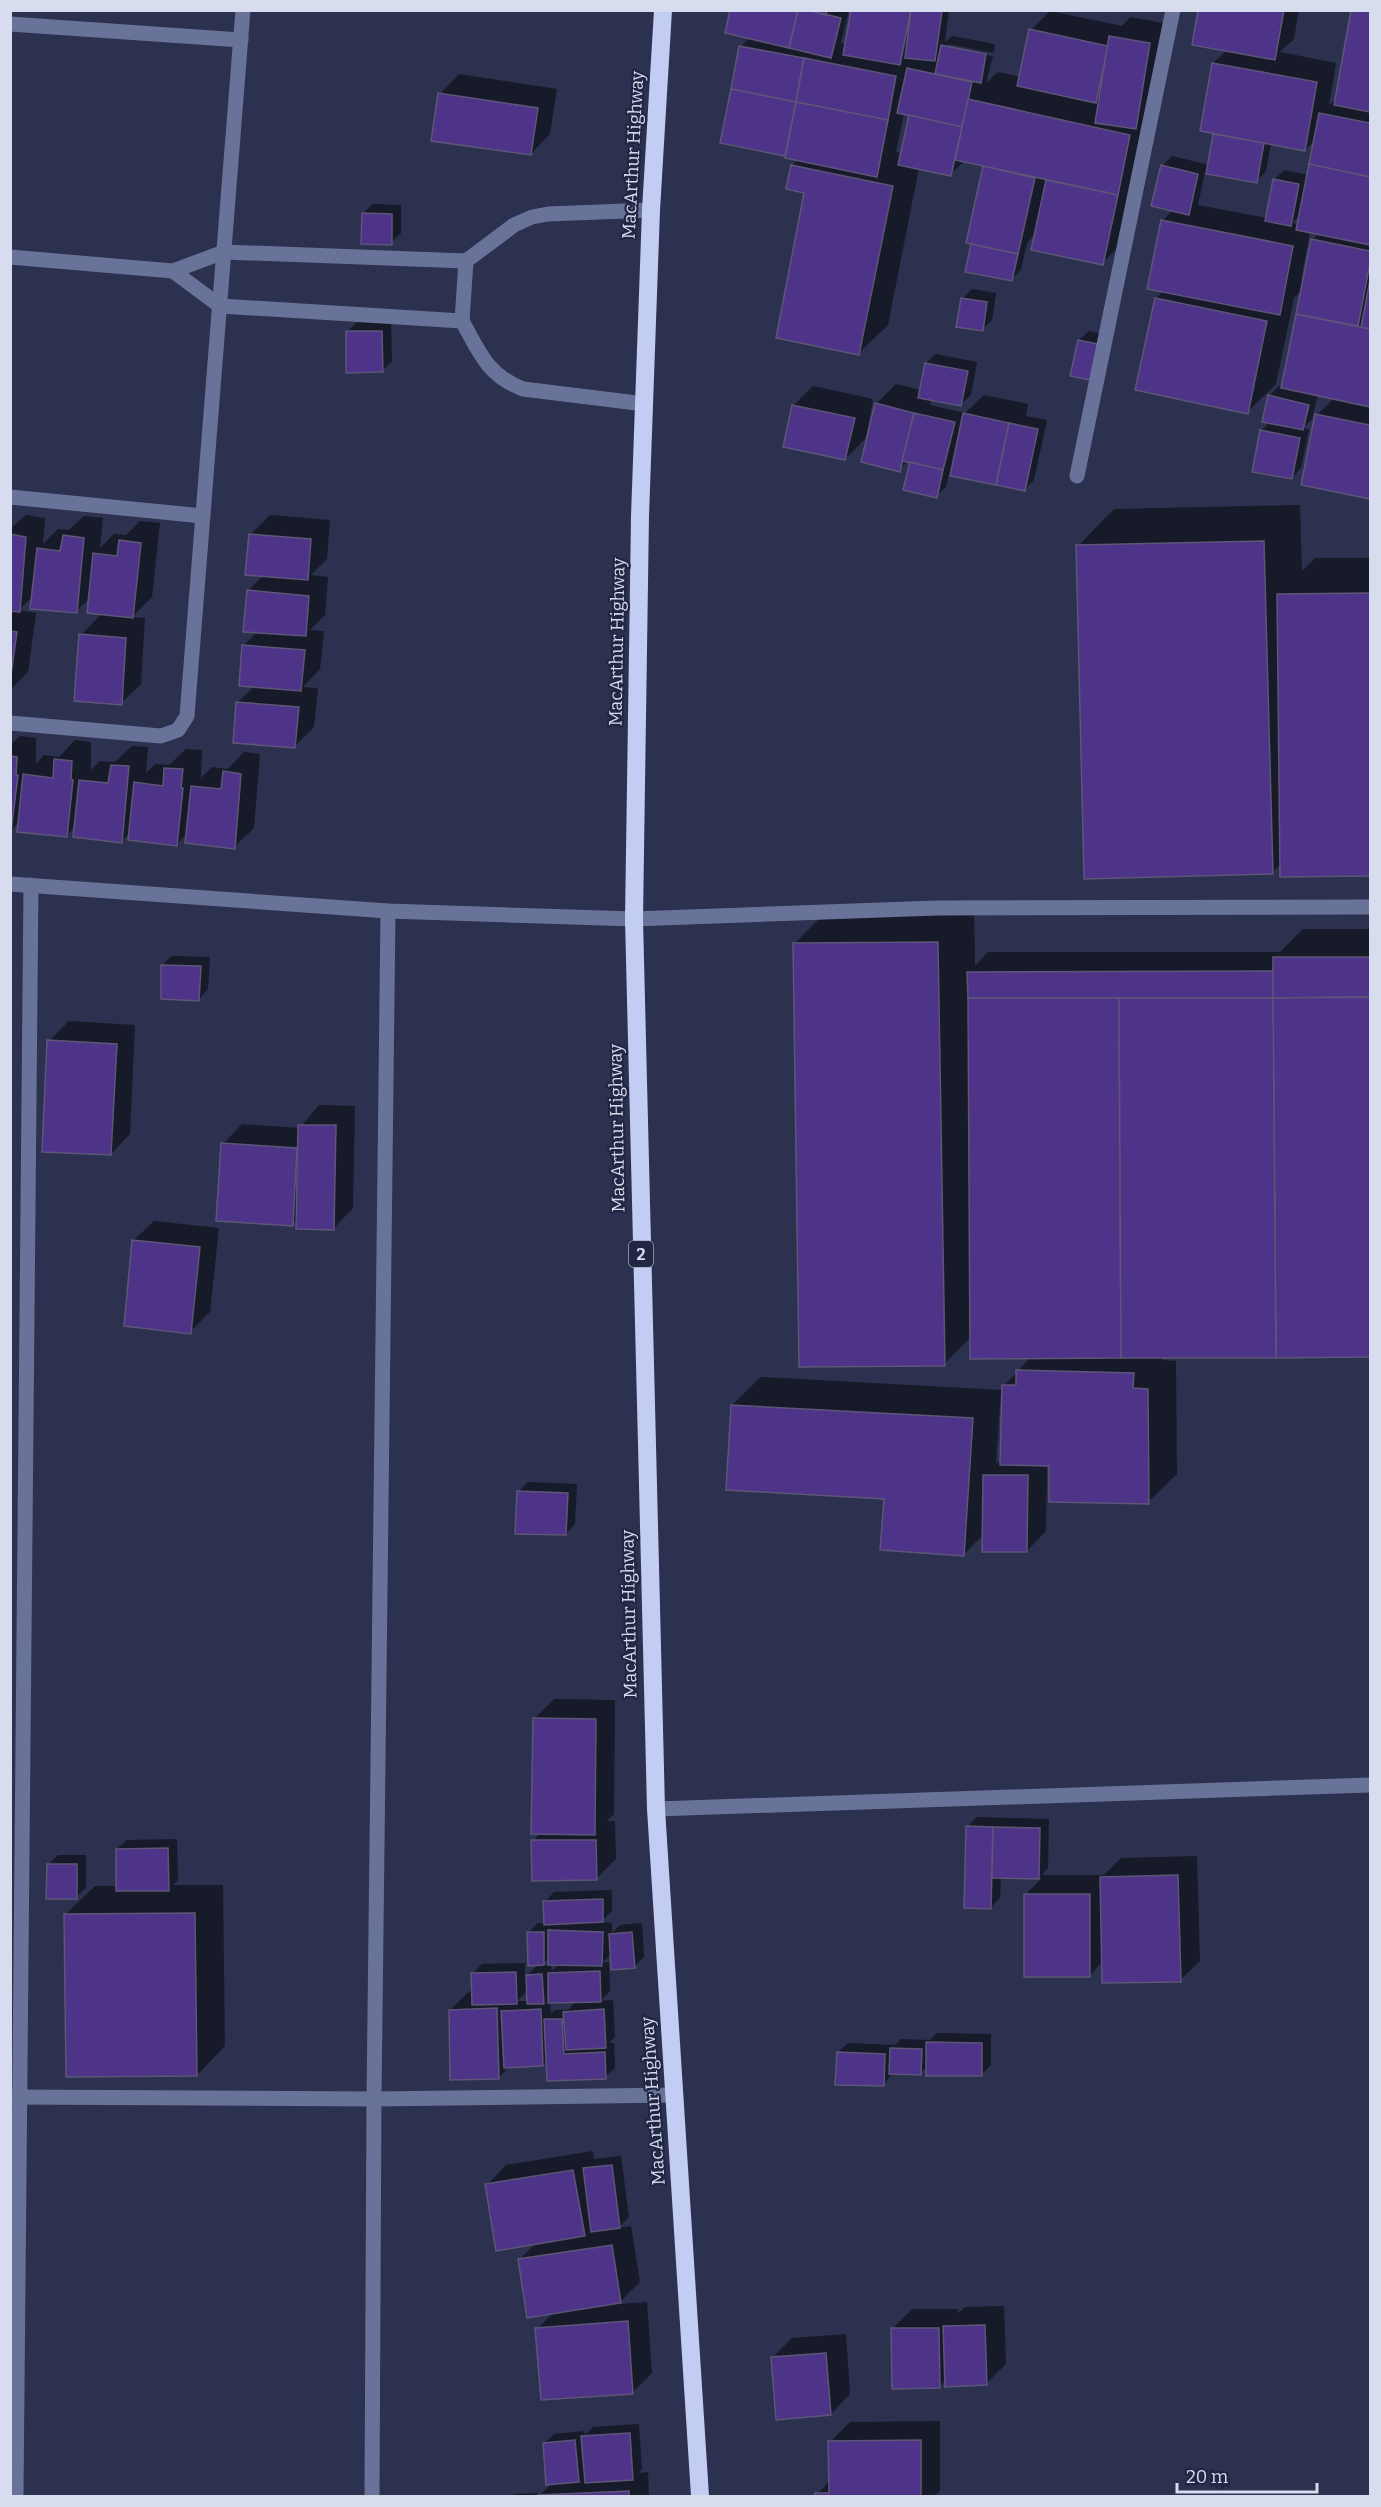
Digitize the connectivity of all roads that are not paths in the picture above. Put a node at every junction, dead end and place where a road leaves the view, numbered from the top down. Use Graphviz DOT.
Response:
graph roads {
  1 [pos="243,10"];
  2 [pos="663,10"];
  3 [pos="1173,10"];
  4 [pos="10,24"];
  5 [pos="241,40"];
  6 [pos="651,210"];
  7 [pos="224,252"];
  8 [pos="10,256"];
  9 [pos="466,261"];
  10 [pos="173,271"];
  11 [pos="220,306"];
  12 [pos="462,321"];
  13 [pos="645,404"];
  14 [pos="1077,476"];
  15 [pos="10,497"];
  16 [pos="203,516"];
  17 [pos="10,723"];
  18 [pos="10,884"];
  19 [pos="31,885"];
  20 [pos="1371,908"];
  21 [pos="388,911"];
  22 [pos="634,919"];
  23 [pos="1371,1785"];
  24 [pos="656,1809"];
  25 [pos="674,2095"];
  26 [pos="15,2097"];
  27 [pos="374,2099"];
  28 [pos="16,2496"];
  29 [pos="372,2496"];
  30 [pos="700,2496"];
  1 -- 5 [label="street"];
  2 -- 6 [label="highway, MacArthur Highway / 2"];
  3 -- 14 [label="street"];
  4 -- 5 [label="street"];
  5 -- 7 [label="street"];
  6 -- 9 [label="street"];
  6 -- 13 [label="highway, MacArthur Highway / 2"];
  7 -- 9 [label="street"];
  7 -- 10 [label="street"];
  7 -- 11 [label="street"];
  8 -- 10 [label="street"];
  9 -- 12 [label="street"];
  10 -- 11 [label="street"];
  11 -- 12 [label="street"];
  11 -- 16 [label="street"];
  12 -- 13 [label="street"];
  13 -- 22 [label="highway, MacArthur Highway / 2"];
  15 -- 16 [label="street"];
  16 -- 17 [label="street"];
  18 -- 19 [label="street"];
  19 -- 21 [label="street"];
  19 -- 26 [label="street"];
  20 -- 22 [label="street"];
  21 -- 22 [label="street"];
  21 -- 27 [label="street"];
  22 -- 24 [label="highway, MacArthur Highway / 2"];
  23 -- 24 [label="street"];
  24 -- 25 [label="highway, MacArthur Highway / 2"];
  25 -- 27 [label="street"];
  25 -- 30 [label="highway, MacArthur Highway / 2"];
  26 -- 27 [label="street"];
  26 -- 28 [label="street"];
  27 -- 29 [label="street"];
}
